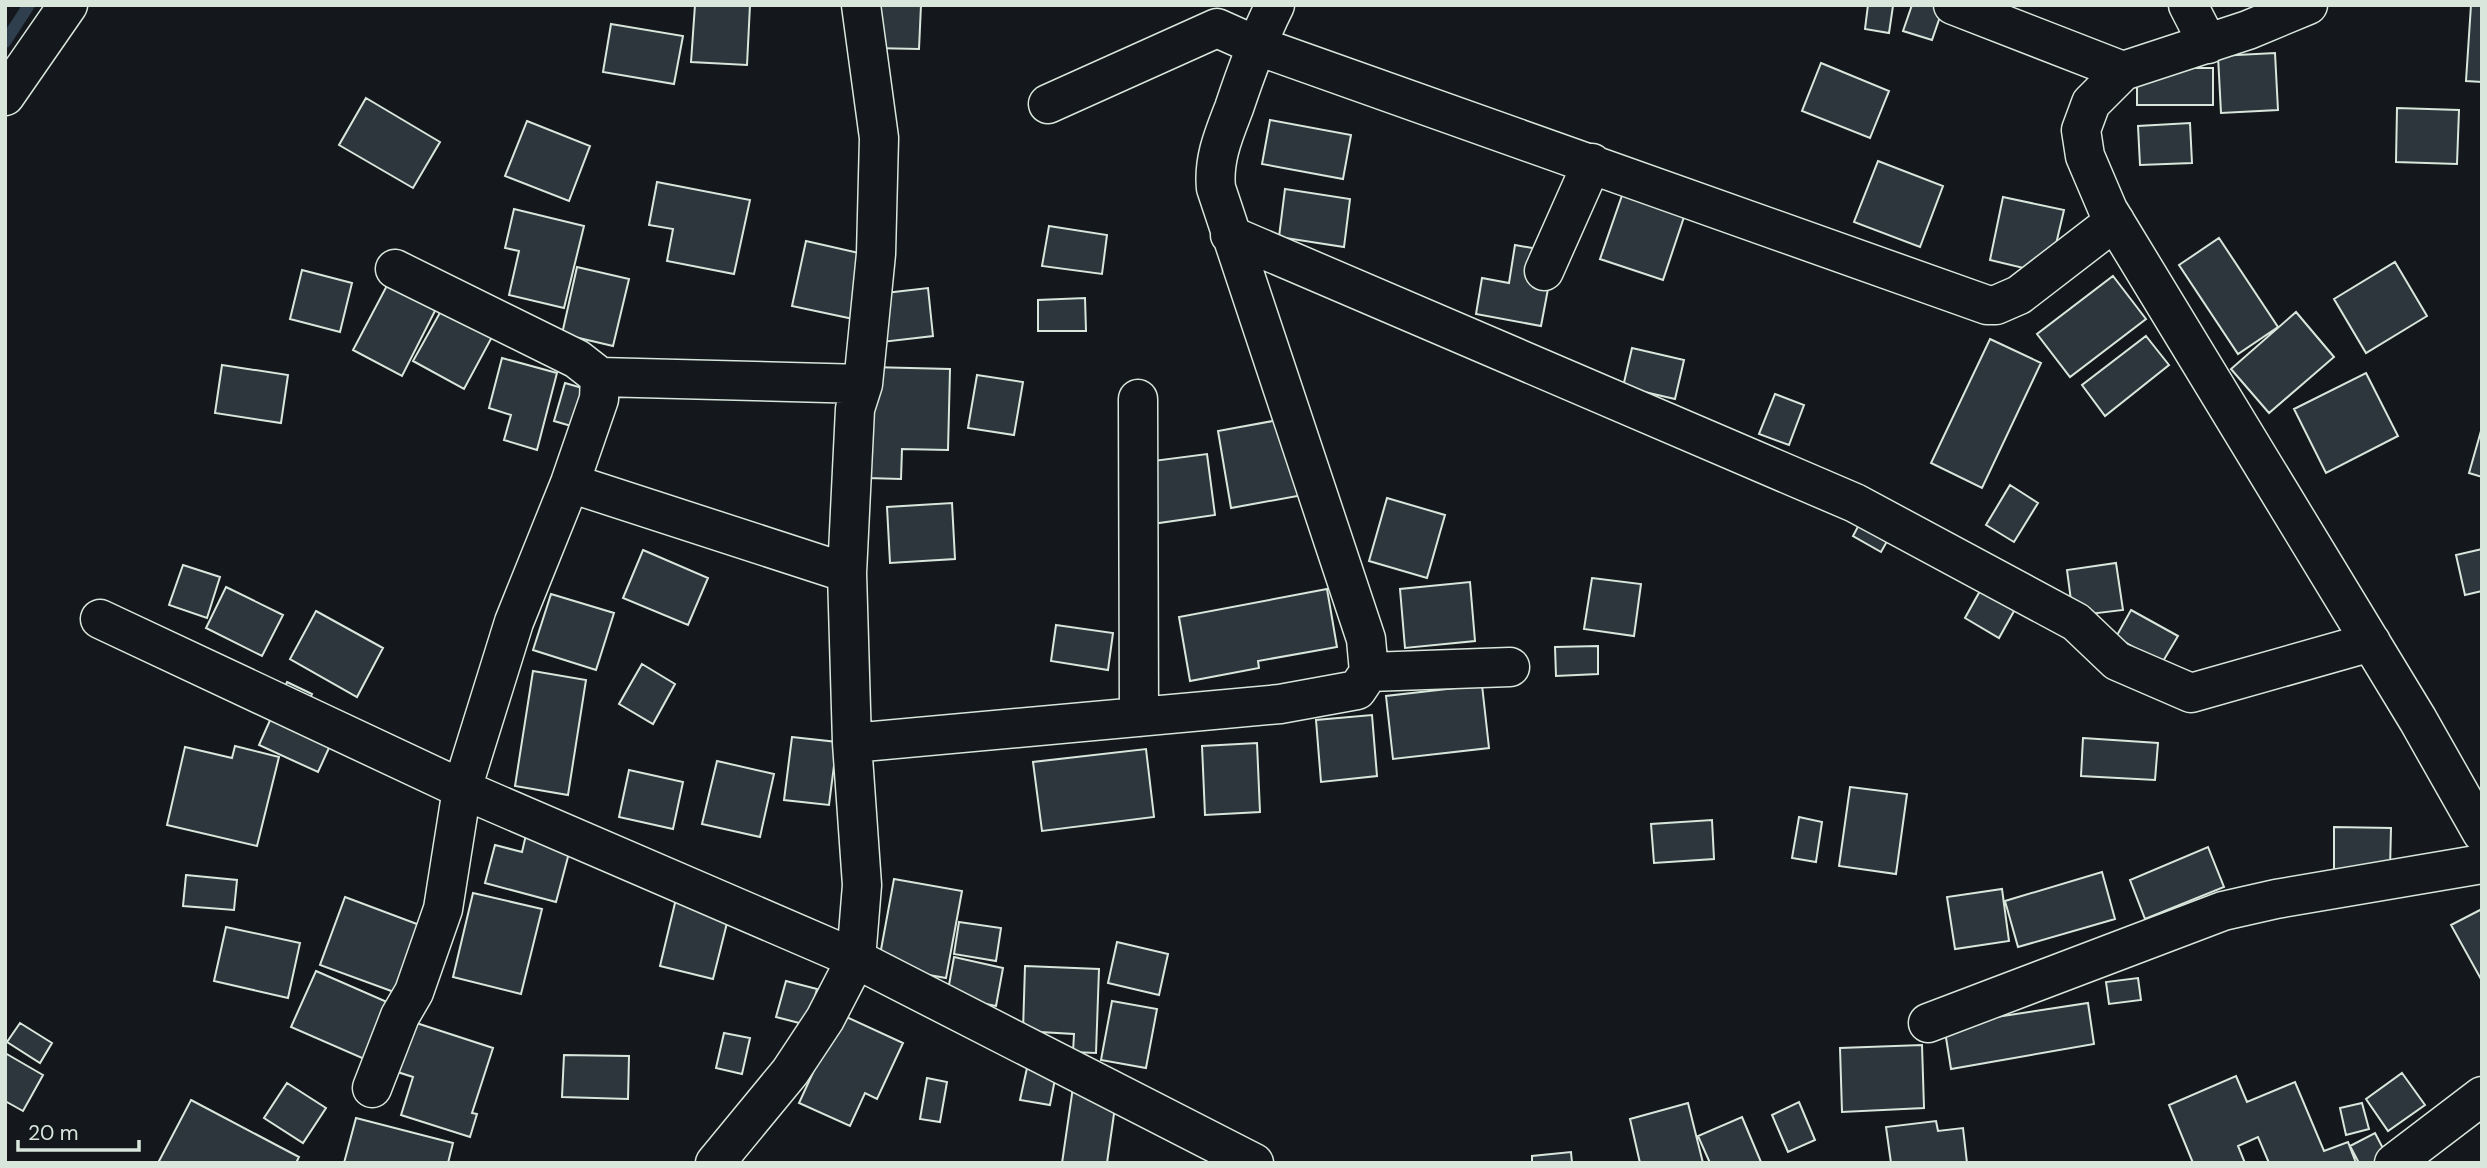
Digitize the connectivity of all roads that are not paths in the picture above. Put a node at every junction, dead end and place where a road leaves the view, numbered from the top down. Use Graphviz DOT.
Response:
graph roads {
  1 [pos="68,5"];
  2 [pos="861,5"];
  3 [pos="1275,5"];
  4 [pos="1953,5"];
  5 [pos="2189,5"];
  6 [pos="2308,5"];
  7 [pos="1255,44"];
  8 [pos="2208,44"];
  9 [pos="2123,71"];
  10 [pos="5,96"];
  11 [pos="1048,104"];
  12 [pos="1592,163"];
  13 [pos="2115,220"];
  14 [pos="1230,235"];
  15 [pos="395,269"];
  16 [pos="1544,271"];
  17 [pos="600,377"];
  18 [pos="863,384"];
  19 [pos="1138,399"];
  20 [pos="570,483"];
  21 [pos="847,573"];
  22 [pos="100,619"];
  23 [pos="2371,642"];
  24 [pos="1510,667"];
  25 [pos="1369,672"];
  26 [pos="1139,716"];
  27 [pos="852,743"];
  28 [pos="462,789"];
  29 [pos="2482,833"];
  30 [pos="2482,864"];
  31 [pos="856,959"];
  32 [pos="1928,1023"];
  33 [pos="372,1088"];
  34 [pos="2482,1096"];
  35 [pos="715,1163"];
  36 [pos="1254,1163"];
  37 [pos="2394,1163"];
  1 -- 10 [label="street"];
  2 -- 18 [label="street"];
  3 -- 7 [label="street"];
  4 -- 9 [label="street"];
  5 -- 8 [label="street"];
  6 -- 8 [label="street"];
  7 -- 11 [label="street"];
  7 -- 12 [label="street"];
  7 -- 14 [label="street"];
  8 -- 9 [label="street"];
  9 -- 13 [label="street"];
  12 -- 13 [label="street"];
  12 -- 16 [label="street"];
  13 -- 23 [label="street"];
  14 -- 23 [label="street"];
  14 -- 25 [label="street"];
  15 -- 17 [label="street"];
  17 -- 18 [label="street"];
  17 -- 20 [label="street"];
  18 -- 21 [label="street"];
  19 -- 26 [label="street"];
  20 -- 21 [label="street"];
  20 -- 28 [label="street"];
  21 -- 27 [label="street"];
  22 -- 28 [label="street"];
  23 -- 29 [label="street"];
  24 -- 25 [label="street"];
  25 -- 26 [label="street"];
  26 -- 27 [label="street"];
  27 -- 31 [label="street"];
  28 -- 31 [label="street"];
  28 -- 33 [label="street"];
  30 -- 32 [label="street"];
  31 -- 35 [label="street"];
  31 -- 36 [label="street"];
  34 -- 37 [label="street"];
}
